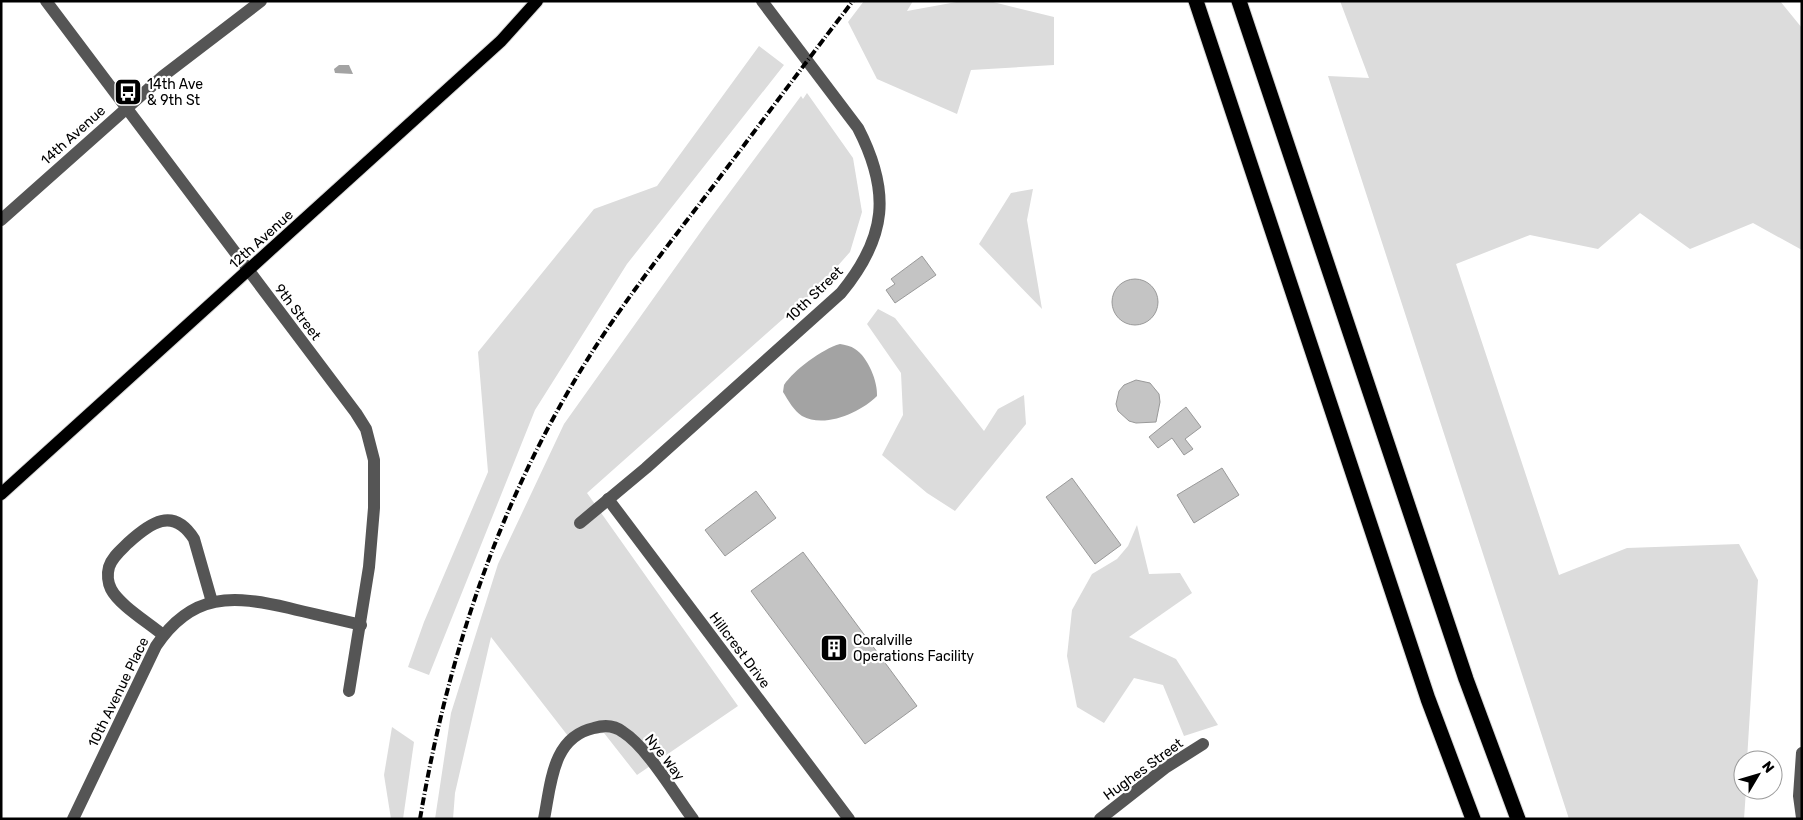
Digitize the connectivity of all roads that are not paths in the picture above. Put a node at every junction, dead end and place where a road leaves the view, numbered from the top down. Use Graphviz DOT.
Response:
graph roads {
  1 [pos="46,1"];
  2 [pos="261,1"];
  3 [pos="537,1"];
  4 [pos="762,1"];
  5 [pos="1196,1"];
  6 [pos="1239,1"];
  7 [pos="126,108"];
  8 [pos="1,220"];
  9 [pos="248,271"];
  10 [pos="1,494"];
  11 [pos="608,499"];
  12 [pos="580,523"];
  13 [pos="212,602"];
  14 [pos="361,625"];
  15 [pos="163,635"];
  16 [pos="349,691"];
  17 [pos="1203,744"];
  18 [pos="1802,753"];
  19 [pos="1802,818"];
  20 [pos="73,819"];
  21 [pos="544,819"];
  22 [pos="693,819"];
  23 [pos="849,819"];
  24 [pos="1100,819"];
  25 [pos="1473,819"];
  26 [pos="1518,819"];
  1 -- 7 [label="street, 9th Street"];
  2 -- 7 [label="street, 14th Avenue"];
  3 -- 9 [label="main road, 12th Avenue"];
  4 -- 11 [label="street, 10th Street"];
  5 -- 25 [label="highway"];
  6 -- 26 [label="highway"];
  7 -- 8 [label="street, 14th Avenue"];
  7 -- 9 [label="street, 9th Street"];
  9 -- 10 [label="main road, 12th Avenue"];
  9 -- 14 [label="street, 9th Street"];
  11 -- 12 [label="street, 10th Street"];
  11 -- 23 [label="street, Hillcrest Drive"];
  13 -- 14 [label="street, 10th Avenue Place"];
  13 -- 15 [label="street, 10th Avenue Place"];
  13 -- 15 [label="street"];
  14 -- 16 [label="street, 9th Street"];
  15 -- 20 [label="street, 10th Avenue Place"];
  17 -- 24 [label="street, Hughes Street"];
  18 -- 19 [label="street"];
  21 -- 22 [label="street, Nye Way"];
}
